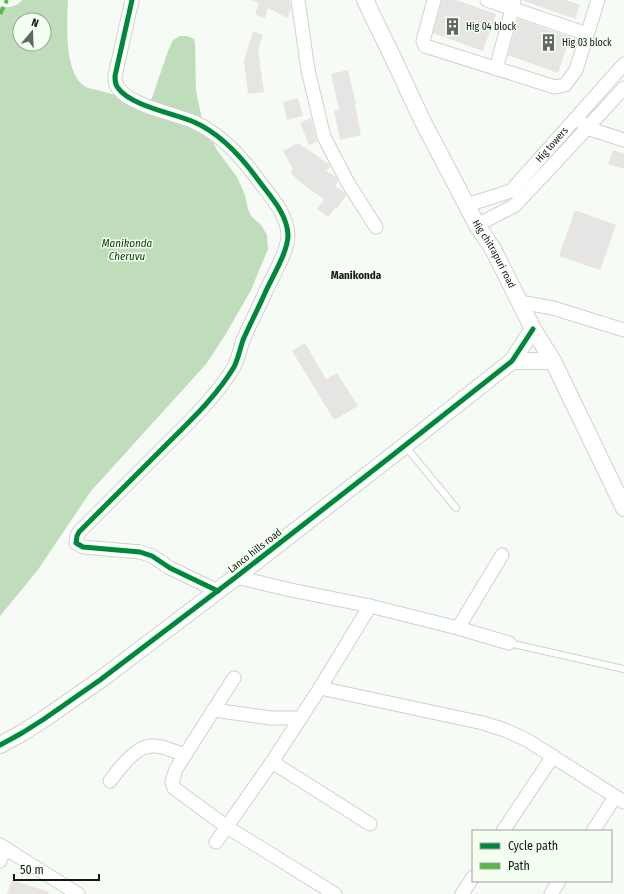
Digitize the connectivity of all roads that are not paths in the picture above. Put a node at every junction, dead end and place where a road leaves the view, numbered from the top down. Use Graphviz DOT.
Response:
graph roads {
  1 [pos="132,0"];
  2 [pos="298,0"];
  3 [pos="365,0"];
  4 [pos="434,0"];
  5 [pos="487,0"];
  6 [pos="598,0"];
  7 [pos="513,4"];
  8 [pos="587,34"];
  9 [pos="624,64"];
  10 [pos="496,69"];
  11 [pos="624,88"];
  12 [pos="576,118"];
  13 [pos="587,128"];
  14 [pos="624,140"];
  15 [pos="467,206"];
  16 [pos="477,225"];
  17 [pos="376,227"];
  18 [pos="520,302"];
  19 [pos="533,329"];
  20 [pos="624,330"];
  21 [pos="512,361"];
  22 [pos="553,361"];
  23 [pos="405,445"];
  24 [pos="456,508"];
  25 [pos="624,508"];
  26 [pos="502,555"];
  27 [pos="236,577"];
  28 [pos="218,591"];
  29 [pos="370,606"];
  30 [pos="458,628"];
  31 [pos="508,643"];
  32 [pos="624,669"];
  33 [pos="234,678"];
  34 [pos="320,688"];
  35 [pos="213,710"];
  36 [pos="301,718"];
  37 [pos="0,745"];
  38 [pos="184,755"];
  39 [pos="553,756"];
  40 [pos="272,762"];
  41 [pos="110,781"];
  42 [pos="620,800"];
  43 [pos="370,824"];
  44 [pos="227,827"];
  45 [pos="504,830"];
  46 [pos="593,830"];
  47 [pos="216,842"];
  48 [pos="3,847"];
  49 [pos="0,861"];
  50 [pos="472,879"];
  51 [pos="558,882"];
  52 [pos="76,893"];
  53 [pos="335,894"];
  54 [pos="462,894"];
  55 [pos="550,894"];
  1 -- 28 [label="street"];
  2 -- 17 [label="street"];
  3 -- 15 [label="street, Hig chitrapuri road"];
  4 -- 10 [label="street"];
  5 -- 7 [label="street"];
  6 -- 8 [label="street"];
  7 -- 8 [label="street"];
  7 -- 10 [label="street"];
  8 -- 10 [label="street"];
  9 -- 12 [label="street, Hig towers"];
  11 -- 13 [label="street"];
  12 -- 13 [label="street"];
  12 -- 15 [label="street, Hig towers"];
  13 -- 14 [label="street"];
  13 -- 16 [label="street"];
  15 -- 16 [label="street, Hig chitrapuri road"];
  16 -- 18 [label="street, Hig chitrapuri road"];
  18 -- 19 [label="street, Hig chitrapuri road"];
  18 -- 20 [label="street"];
  19 -- 21 [label="street, Lanco hills road"];
  19 -- 22 [label="street, Hig chitrapuri road"];
  21 -- 22 [label="street"];
  21 -- 23 [label="street, Lanco hills road"];
  22 -- 25 [label="street, Hig chitrapuri road"];
  23 -- 24 [label="lane"];
  23 -- 27 [label="street, Lanco hills road"];
  26 -- 30 [label="street"];
  27 -- 28 [label="street, Lanco hills road"];
  27 -- 29 [label="street"];
  28 -- 37 [label="street, Lanco hills road"];
  29 -- 30 [label="street"];
  29 -- 34 [label="street"];
  30 -- 31 [label="street"];
  31 -- 32 [label="lane"];
  33 -- 35 [label="street"];
  34 -- 36 [label="street"];
  34 -- 39 [label="street"];
  35 -- 36 [label="street"];
  35 -- 38 [label="street"];
  36 -- 40 [label="street"];
  38 -- 41 [label="street"];
  38 -- 44 [label="street"];
  39 -- 42 [label="street"];
  39 -- 45 [label="street"];
  40 -- 43 [label="street"];
  40 -- 44 [label="street"];
  42 -- 46 [label="street"];
  44 -- 47 [label="street"];
  44 -- 53 [label="street"];
  48 -- 49 [label="street"];
  48 -- 52 [label="street"];
  50 -- 54 [label="street"];
  51 -- 55 [label="street"];
}
